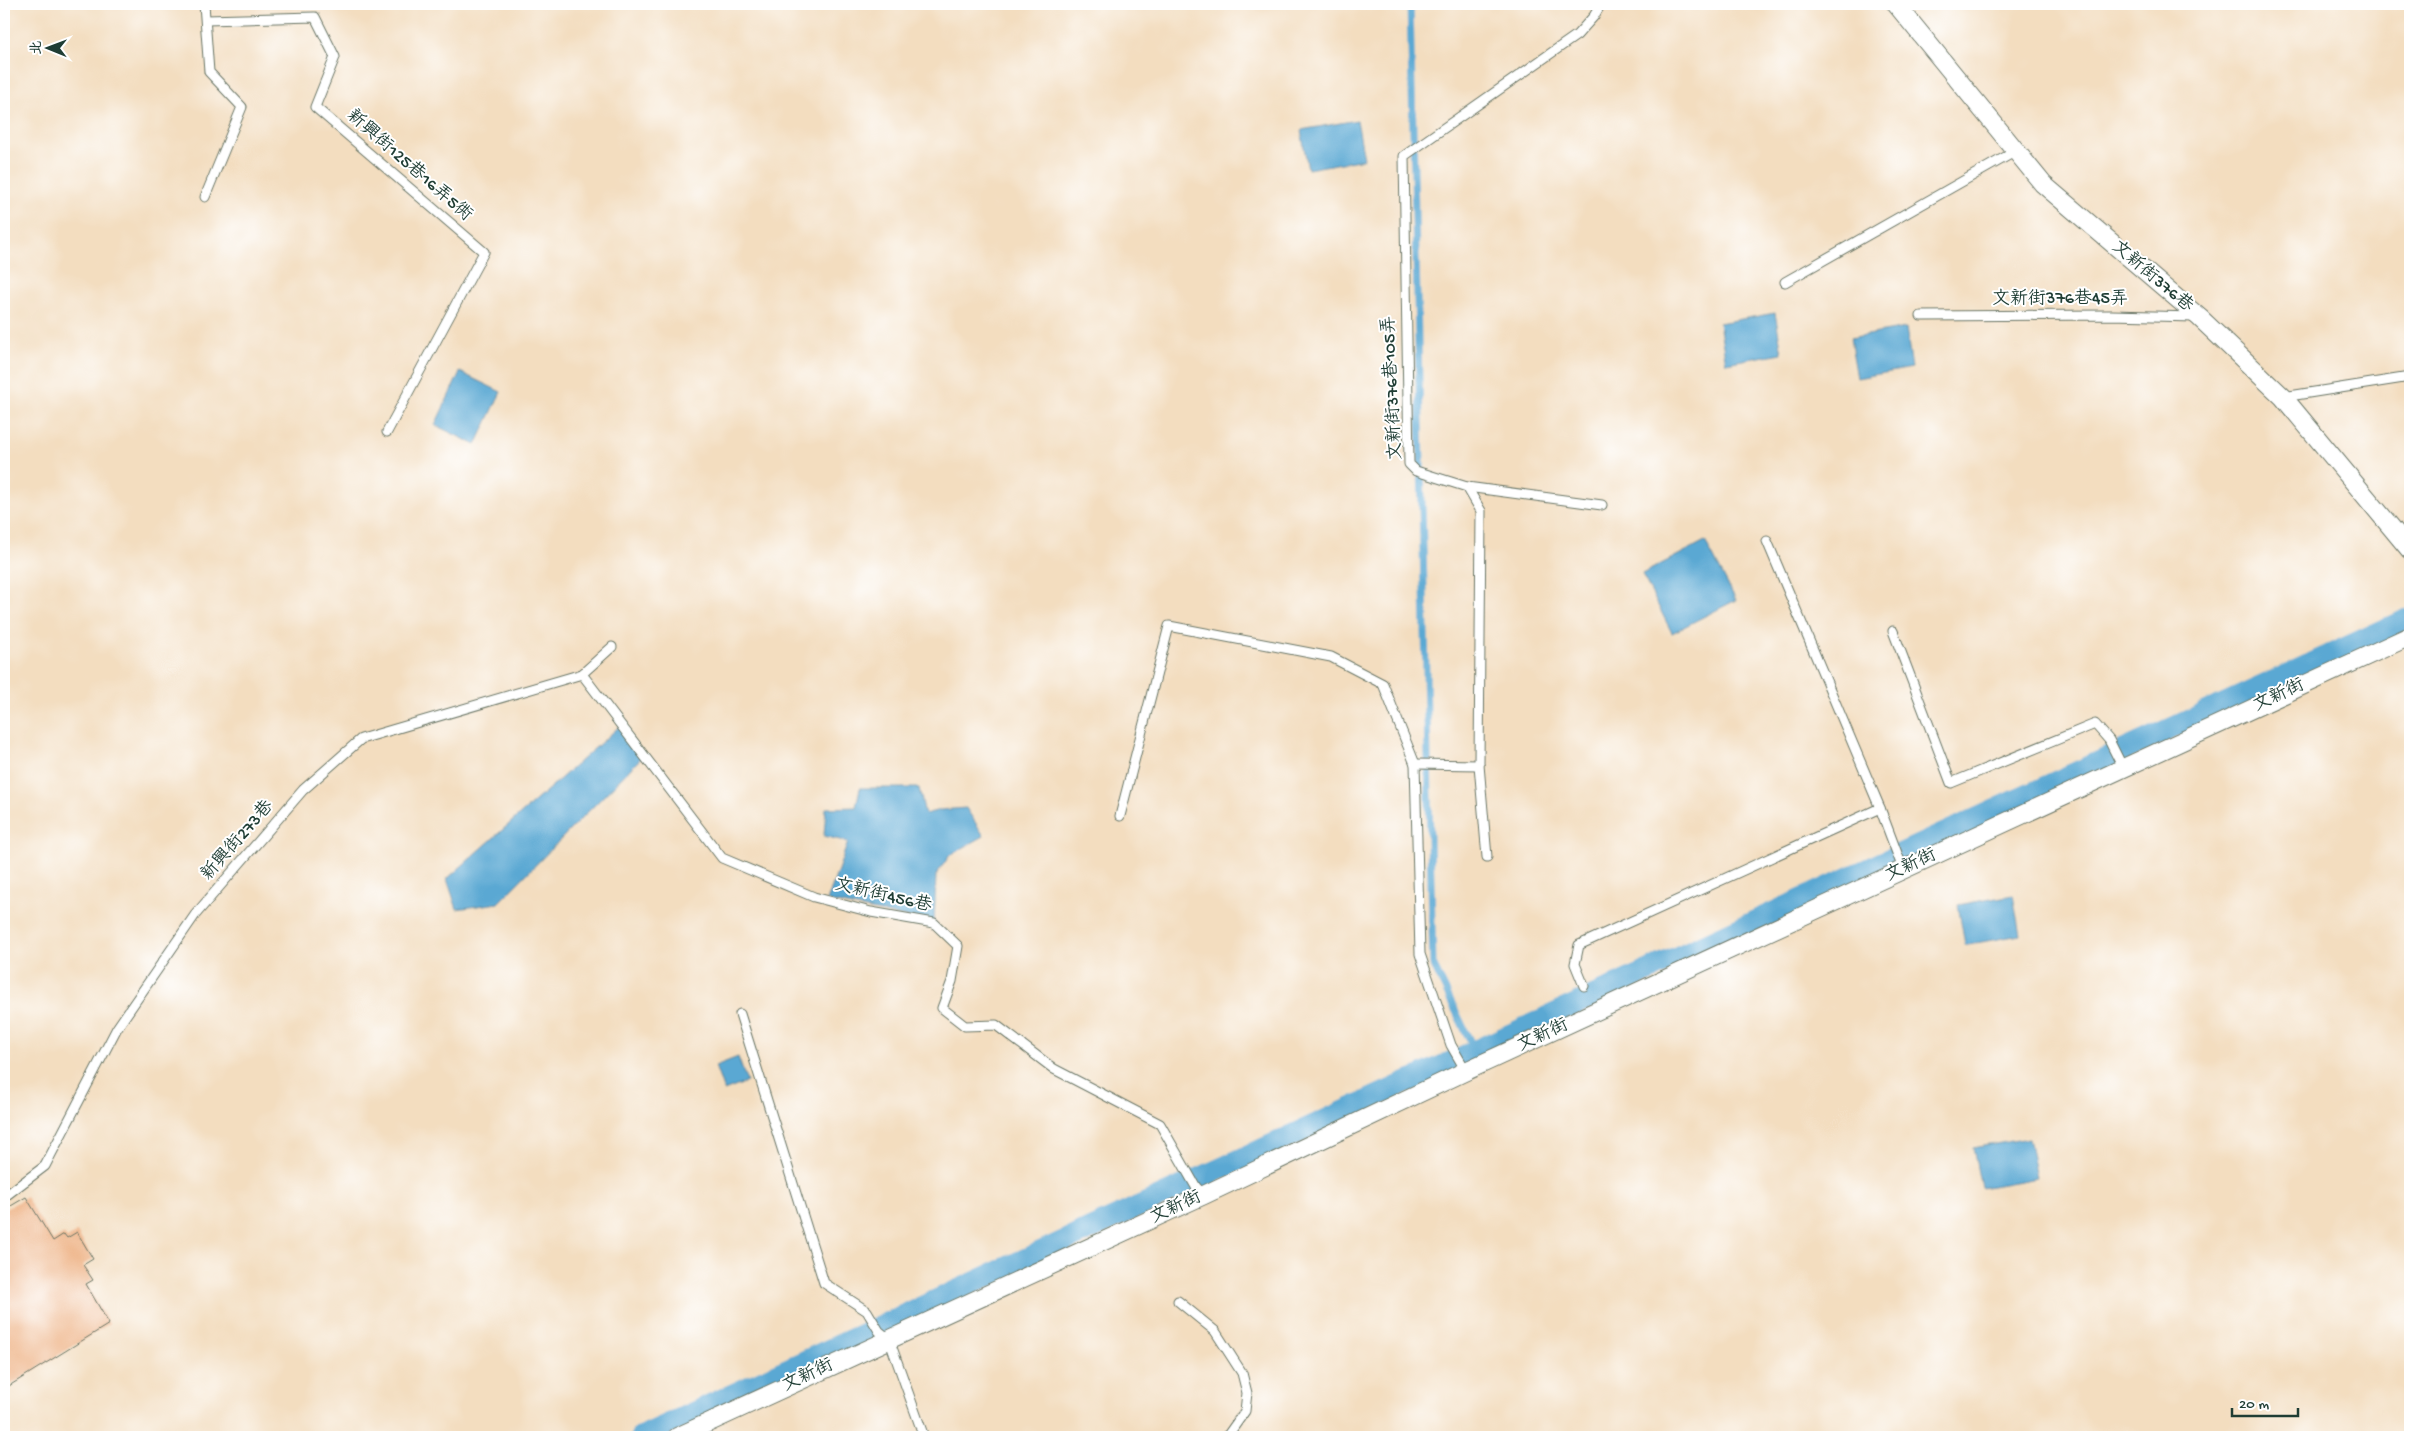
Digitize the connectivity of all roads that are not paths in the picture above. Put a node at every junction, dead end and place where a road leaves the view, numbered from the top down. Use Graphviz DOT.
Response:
graph roads {
  1 [pos="204,4"];
  2 [pos="1601,4"];
  3 [pos="1896,4"];
  4 [pos="206,20"];
  5 [pos="2016,151"];
  6 [pos="205,197"];
  7 [pos="1785,282"];
  8 [pos="1921,316"];
  9 [pos="2200,318"];
  10 [pos="2410,377"];
  11 [pos="2283,397"];
  12 [pos="387,432"];
  13 [pos="1467,487"];
  14 [pos="1602,505"];
  15 [pos="1767,541"];
  16 [pos="2410,550"];
  17 [pos="1893,631"];
  18 [pos="2410,636"];
  19 [pos="612,647"];
  20 [pos="582,674"];
  21 [pos="1417,764"];
  22 [pos="2121,764"];
  23 [pos="1479,765"];
  24 [pos="1880,808"];
  25 [pos="1120,816"];
  26 [pos="1487,857"];
  27 [pos="1901,863"];
  28 [pos="1584,986"];
  29 [pos="740,1014"];
  30 [pos="1462,1066"];
  31 [pos="1200,1191"];
  32 [pos="4,1197"];
  33 [pos="1178,1301"];
  34 [pos="884,1335"];
  35 [pos="677,1437"];
  36 [pos="924,1437"];
  37 [pos="1224,1437"];
  1 -- 4 [label="lane"];
  2 -- 13 [label="lane, 文新街376巷105弄"];
  3 -- 5 [label="street, 文新街376巷"];
  4 -- 6 [label="lane"];
  4 -- 12 [label="lane, 新興街125巷16弄5衖"];
  5 -- 7 [label="lane"];
  5 -- 9 [label="street, 文新街376巷"];
  8 -- 9 [label="lane, 文新街376巷45弄"];
  9 -- 11 [label="street, 文新街376巷"];
  10 -- 11 [label="lane"];
  11 -- 16 [label="street, 文新街376巷"];
  13 -- 14 [label="lane, 文新街376巷105弄"];
  13 -- 23 [label="lane"];
  15 -- 24 [label="lane"];
  17 -- 22 [label="lane"];
  18 -- 22 [label="street, 文新街"];
  19 -- 20 [label="lane, 新興街273巷"];
  20 -- 31 [label="lane, 文新街456巷"];
  20 -- 32 [label="lane, 新興街273巷"];
  21 -- 23 [label="lane"];
  21 -- 25 [label="lane"];
  21 -- 30 [label="lane"];
  22 -- 27 [label="street, 文新街"];
  23 -- 26 [label="lane"];
  24 -- 27 [label="lane"];
  24 -- 28 [label="lane"];
  27 -- 30 [label="street, 文新街"];
  29 -- 34 [label="lane"];
  30 -- 31 [label="street, 文新街"];
  31 -- 34 [label="street, 文新街"];
  33 -- 37 [label="lane"];
  34 -- 35 [label="street, 文新街"];
  34 -- 36 [label="lane"];
}
